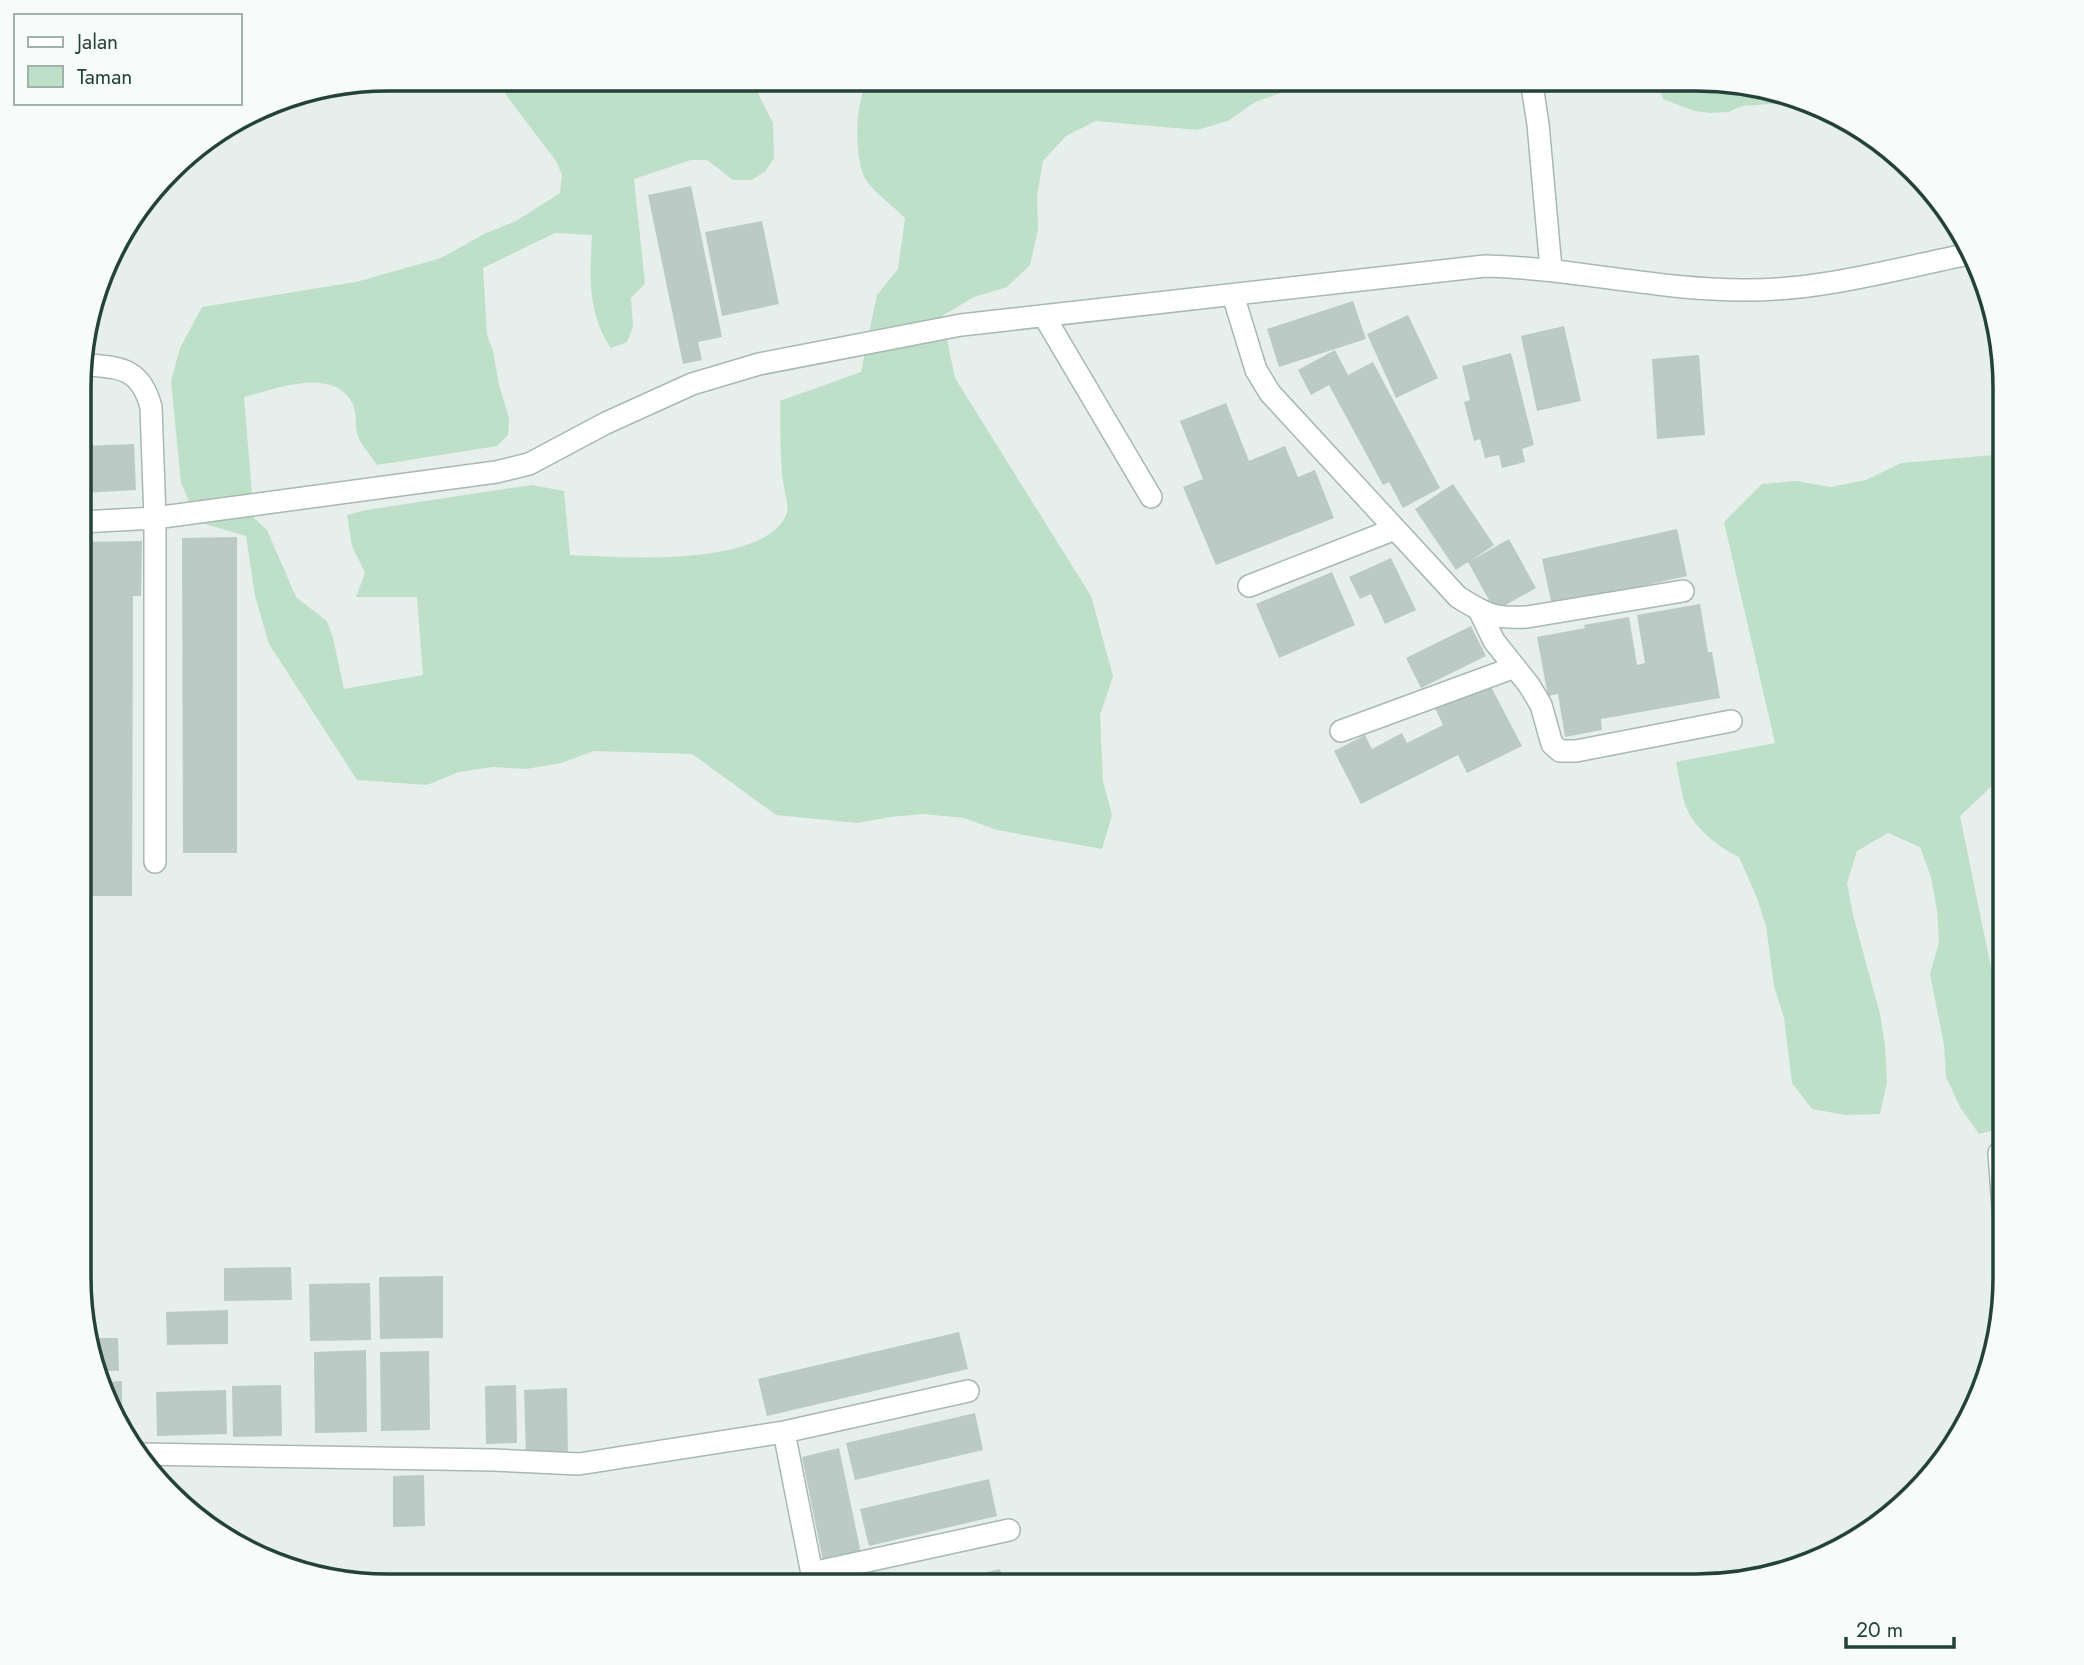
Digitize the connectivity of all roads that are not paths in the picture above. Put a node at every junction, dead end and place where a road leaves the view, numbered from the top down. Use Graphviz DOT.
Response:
graph roads {
  1 [pos="1533,91"];
  2 [pos="1962,255"];
  3 [pos="1551,269"];
  4 [pos="1233,295"];
  5 [pos="1044,316"];
  6 [pos="92,366"];
  7 [pos="1151,497"];
  8 [pos="155,518"];
  9 [pos="91,521"];
  10 [pos="1395,529"];
  11 [pos="1249,586"];
  12 [pos="1683,591"];
  13 [pos="1480,612"];
  14 [pos="1515,667"];
  15 [pos="1731,721"];
  16 [pos="1341,731"];
  17 [pos="155,862"];
  18 [pos="968,1391"];
  19 [pos="784,1432"];
  20 [pos="153,1459"];
  21 [pos="1009,1530"];
  22 [pos="812,1574"];
  23 [pos="833,1574"];
  1 -- 3 [label="street"];
  2 -- 3 [label="street"];
  3 -- 4 [label="street"];
  4 -- 5 [label="street"];
  4 -- 10 [label="street"];
  5 -- 7 [label="street"];
  5 -- 8 [label="street"];
  6 -- 8 [label="street"];
  8 -- 9 [label="street"];
  8 -- 17 [label="street"];
  10 -- 11 [label="street"];
  10 -- 13 [label="street"];
  12 -- 13 [label="street"];
  13 -- 14 [label="street"];
  14 -- 15 [label="street"];
  14 -- 16 [label="street"];
  18 -- 19 [label="street"];
  19 -- 20 [label="street"];
  19 -- 22 [label="street"];
  21 -- 23 [label="street"];
}
